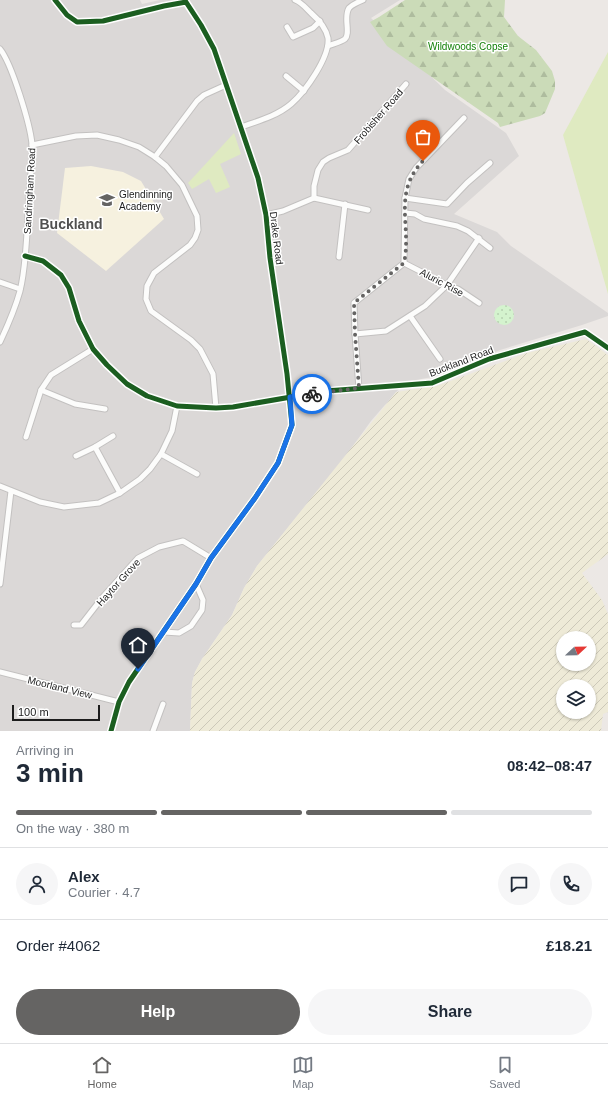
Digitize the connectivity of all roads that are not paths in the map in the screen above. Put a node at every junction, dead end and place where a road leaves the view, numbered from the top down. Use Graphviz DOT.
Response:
graph roads {
  1 [pos="55,0"];
  2 [pos="363,0"];
  3 [pos="298,1"];
  4 [pos="320,21"];
  5 [pos="287,27"];
  6 [pos="328,46"];
  7 [pos="0,49"];
  8 [pos="286,76"];
  9 [pos="406,84"];
  10 [pos="226,85"];
  11 [pos="304,91"];
  12 [pos="464,118"];
  13 [pos="241,127"];
  14 [pos="32,144"];
  15 [pos="155,156"];
  16 [pos="490,163"];
  17 [pos="314,198"];
  18 [pos="405,198"];
  19 [pos="345,204"];
  20 [pos="368,210"];
  21 [pos="405,213"];
  22 [pos="266,215"];
  23 [pos="479,238"];
  24 [pos="490,248"];
  25 [pos="25,256"];
  26 [pos="339,257"];
  27 [pos="404,263"];
  28 [pos="0,282"];
  29 [pos="447,285"];
  30 [pos="20,289"];
  31 [pos="479,303"];
  32 [pos="410,316"];
  33 [pos="355,334"];
  34 [pos="0,342"];
  35 [pos="608,348"];
  36 [pos="93,349"];
  37 [pos="440,359"];
  38 [pos="359,388"];
  39 [pos="41,390"];
  40 [pos="290,397"];
  41 [pos="177,406"];
  42 [pos="216,408"];
  43 [pos="105,409"];
  44 [pos="113,436"];
  45 [pos="26,437"];
  46 [pos="95,448"];
  47 [pos="161,454"];
  48 [pos="76,456"];
  49 [pos="197,474"];
  50 [pos="0,486"];
  51 [pos="11,491"];
  52 [pos="120,493"];
  53 [pos="211,558"];
  54 [pos="1,565"];
  55 [pos="0,584"];
  56 [pos="196,584"];
  57 [pos="74,625"];
  58 [pos="164,632"];
  59 [pos="0,672"];
  60 [pos="119,702"];
  61 [pos="163,704"];
  62 [pos="111,731"];
  63 [pos="153,731"];
  1 -- 10 [label="street, Drake Road"];
  2 -- 6 [label="street"];
  3 -- 4 [label="street"];
  4 -- 5 [label="street"];
  4 -- 6 [label="street"];
  6 -- 11 [label="street"];
  7 -- 14 [label="street, Sandringham Road"];
  8 -- 11 [label="street"];
  9 -- 17 [label="street, Frobisher Road"];
  10 -- 13 [label="street, Drake Road"];
  10 -- 15 [label="street"];
  11 -- 13 [label="street"];
  12 -- 18 [label="street"];
  13 -- 22 [label="street, Drake Road"];
  14 -- 15 [label="street"];
  14 -- 25 [label="street, Sandringham Road"];
  15 -- 42 [label="street"];
  16 -- 18 [label="street"];
  17 -- 19 [label="street"];
  17 -- 22 [label="street"];
  18 -- 21 [label="street"];
  19 -- 20 [label="street"];
  19 -- 26 [label="street"];
  21 -- 23 [label="street"];
  21 -- 27 [label="street"];
  22 -- 40 [label="street, Drake Road"];
  23 -- 24 [label="street"];
  23 -- 29 [label="street"];
  25 -- 30 [label="street, Sandringham Road"];
  25 -- 36 [label="street"];
  27 -- 29 [label="street, Aluric Rise"];
  27 -- 33 [label="street"];
  28 -- 30 [label="street"];
  29 -- 31 [label="street, Aluric Rise"];
  29 -- 32 [label="street"];
  30 -- 34 [label="street, Sandringham Road"];
  32 -- 33 [label="street"];
  32 -- 37 [label="street"];
  33 -- 38 [label="street"];
  35 -- 38 [label="street, Buckland Road"];
  36 -- 39 [label="street"];
  36 -- 41 [label="street"];
  38 -- 40 [label="street"];
  39 -- 43 [label="street"];
  39 -- 45 [label="street"];
  40 -- 42 [label="street"];
  40 -- 53 [label="street, Drake Road"];
  41 -- 42 [label="street"];
  41 -- 47 [label="street"];
  44 -- 46 [label="street"];
  46 -- 48 [label="street"];
  46 -- 52 [label="street"];
  47 -- 49 [label="street"];
  47 -- 52 [label="street"];
  50 -- 51 [label="street"];
  51 -- 52 [label="street"];
  51 -- 54 [label="street"];
  53 -- 56 [label="street, Drake Road"];
  53 -- 57 [label="street, Haytor Grove"];
  54 -- 55 [label="street"];
  56 -- 58 [label="street, Drake Road"];
  56 -- 58 [label="street"];
  58 -- 60 [label="street, Drake Road"];
  59 -- 60 [label="street, Moorland View"];
  60 -- 62 [label="street, Drake Road"];
  61 -- 63 [label="street"];
}
